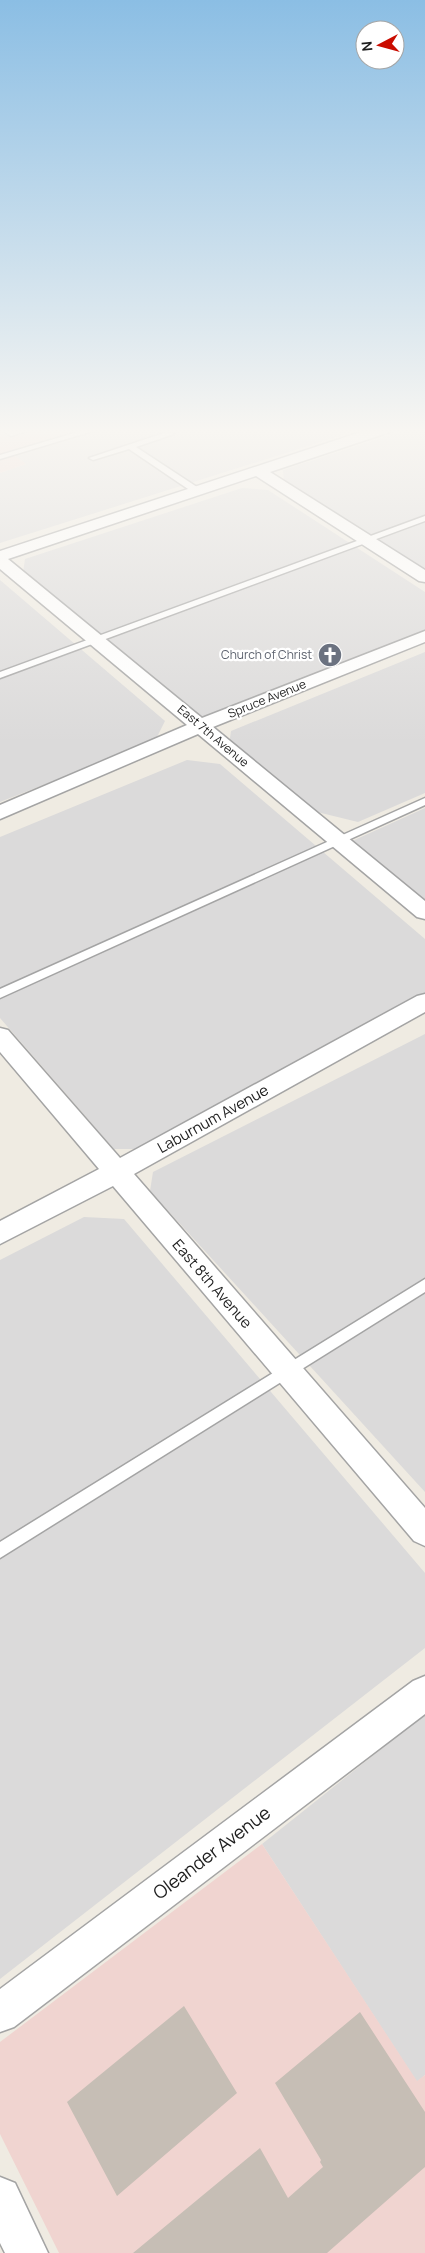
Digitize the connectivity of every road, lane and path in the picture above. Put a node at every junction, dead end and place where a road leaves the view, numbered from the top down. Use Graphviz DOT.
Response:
graph roads {
  1 [pos="69,533"];
  2 [pos="356,533"];
  3 [pos="385,533"];
  4 [pos="367,540"];
  5 [pos="0,556"];
  6 [pos="0,561"];
  7 [pos="425,577"];
  8 [pos="425,636"];
  9 [pos="96,640"];
  10 [pos="0,675"];
  11 [pos="200,726"];
  12 [pos="425,801"];
  13 [pos="0,813"];
  14 [pos="339,841"];
  15 [pos="425,912"];
  16 [pos="0,994"];
  17 [pos="425,1002"];
  18 [pos="0,1036"];
  19 [pos="115,1173"];
  20 [pos="0,1233"];
  21 [pos="425,1285"];
  22 [pos="287,1371"];
  23 [pos="425,1531"];
  24 [pos="0,1551"];
  25 [pos="425,1693"];
  26 [pos="0,2013"];
  27 [pos="0,2198"];
  28 [pos="27,2253"];
  1 -- 5 [label="street"];
  2 -- 4 [label="street"];
  3 -- 4 [label="lane"];
  4 -- 7 [label="street"];
  4 -- 9 [label="lane"];
  6 -- 9 [label="street, East 7th Avenue"];
  8 -- 11 [label="street, Spruce Avenue"];
  9 -- 10 [label="lane"];
  9 -- 11 [label="street, East 7th Avenue"];
  11 -- 13 [label="street, Spruce Avenue"];
  11 -- 14 [label="street, East 7th Avenue"];
  12 -- 14 [label="lane"];
  14 -- 15 [label="street, East 7th Avenue"];
  14 -- 16 [label="lane"];
  17 -- 19 [label="street, Laburnum Avenue"];
  18 -- 19 [label="street, East 8th Avenue"];
  19 -- 20 [label="street, Laburnum Avenue"];
  19 -- 22 [label="street, East 8th Avenue"];
  21 -- 22 [label="lane"];
  22 -- 23 [label="street, East 8th Avenue"];
  22 -- 24 [label="lane"];
  25 -- 26 [label="street, Oleander Avenue"];
  27 -- 28 [label="street"];
}
